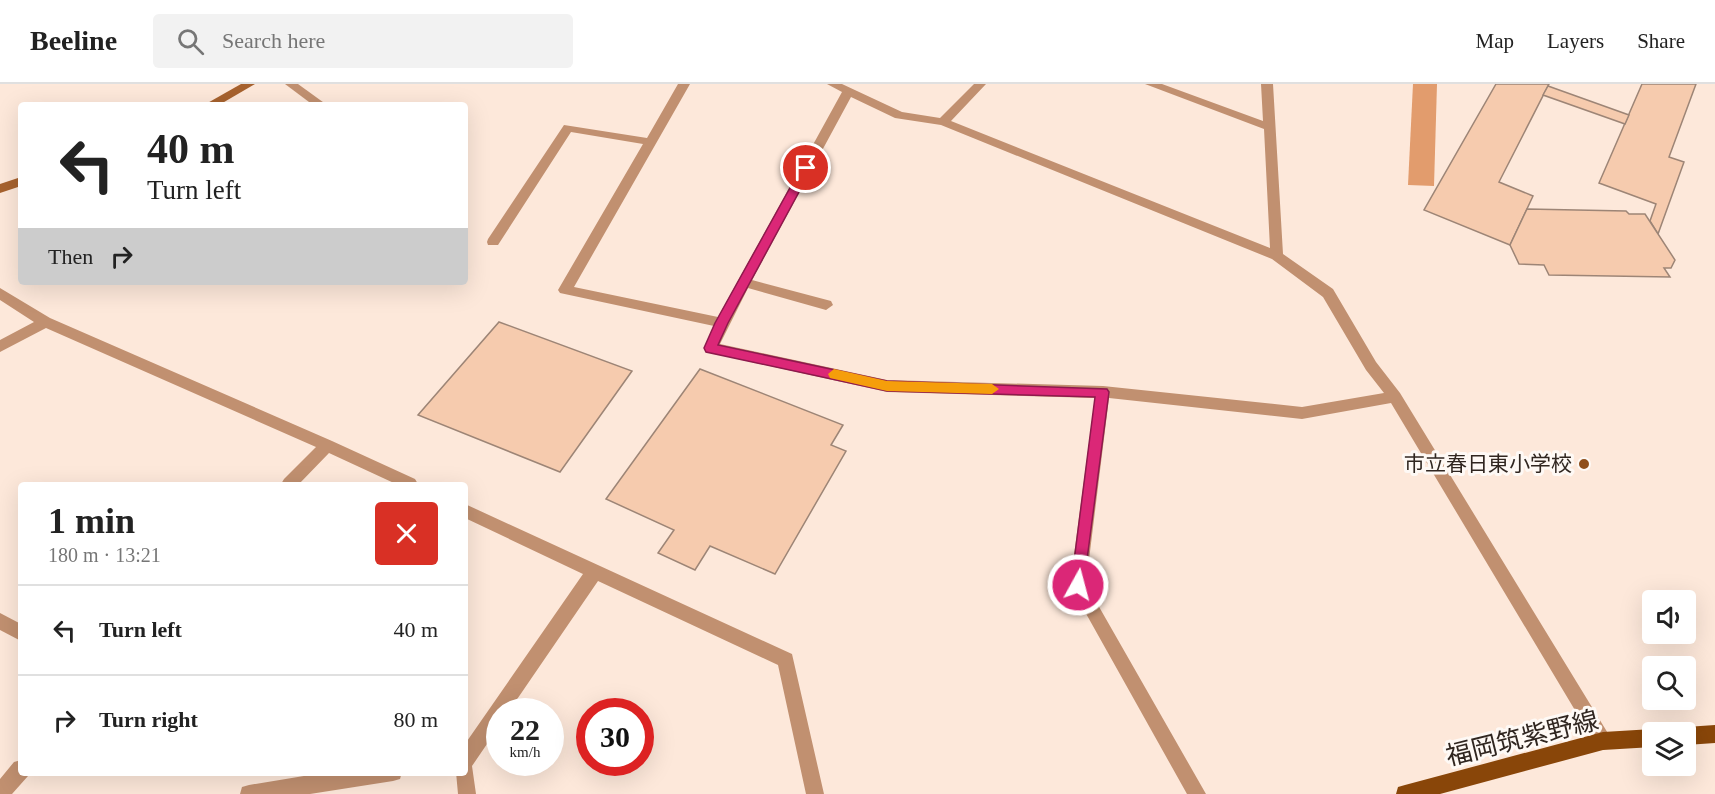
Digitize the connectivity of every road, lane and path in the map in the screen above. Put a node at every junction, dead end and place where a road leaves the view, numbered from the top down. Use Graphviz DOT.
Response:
graph roads {
  1 [pos="249,84"];
  2 [pos="291,84"];
  3 [pos="684,84"];
  4 [pos="833,84"];
  5 [pos="980,84"];
  6 [pos="1151,84"];
  7 [pos="1267,84"];
  8 [pos="848,91"];
  9 [pos="216,102"];
  10 [pos="317,102"];
  11 [pos="943,122"];
  12 [pos="1270,127"];
  13 [pos="651,142"];
  14 [pos="18,182"];
  15 [pos="0,189"];
  16 [pos="493,242"];
  17 [pos="1277,256"];
  18 [pos="744,282"];
  19 [pos="0,293"];
  20 [pos="826,305"];
  21 [pos="45,322"];
  22 [pos="722,323"];
  23 [pos="0,346"];
  24 [pos="1102,392"];
  25 [pos="1395,397"];
  26 [pos="327,445"];
  27 [pos="291,482"];
  28 [pos="406,482"];
  29 [pos="468,512"];
  30 [pos="594,572"];
  31 [pos="0,621"];
  32 [pos="18,631"];
  33 [pos="1715,734"];
  34 [pos="1696,735"];
  35 [pos="1642,739"];
  36 [pos="1604,741"];
  37 [pos="468,756"];
  38 [pos="18,773"];
  39 [pos="367,776"];
  40 [pos="465,776"];
  41 [pos="0,794"];
  42 [pos="249,794"];
  43 [pos="467,794"];
  44 [pos="815,794"];
  45 [pos="1197,794"];
  46 [pos="1404,794"];
  1 -- 9 [label="street"];
  2 -- 10 [label="street"];
  3 -- 13 [label="street"];
  4 -- 8 [label="street"];
  5 -- 11 [label="street"];
  6 -- 12 [label="street"];
  7 -- 12 [label="street"];
  8 -- 11 [label="street"];
  8 -- 18 [label="street"];
  11 -- 17 [label="street"];
  12 -- 17 [label="street"];
  13 -- 16 [label="street"];
  13 -- 22 [label="street"];
  14 -- 15 [label="street"];
  17 -- 25 [label="street"];
  18 -- 20 [label="street"];
  18 -- 22 [label="street"];
  19 -- 21 [label="street"];
  21 -- 23 [label="street"];
  21 -- 26 [label="street"];
  22 -- 24 [label="street"];
  24 -- 25 [label="street"];
  24 -- 45 [label="street"];
  25 -- 36 [label="street"];
  26 -- 27 [label="street"];
  26 -- 28 [label="street"];
  29 -- 30 [label="street"];
  30 -- 37 [label="street"];
  30 -- 44 [label="street"];
  31 -- 32 [label="street"];
  33 -- 34 [label="main road"];
  35 -- 36 [label="main road, 福岡筑紫野線"];
  36 -- 46 [label="main road, 福岡筑紫野線"];
  38 -- 41 [label="street"];
  39 -- 42 [label="street"];
  40 -- 43 [label="street"];
}
